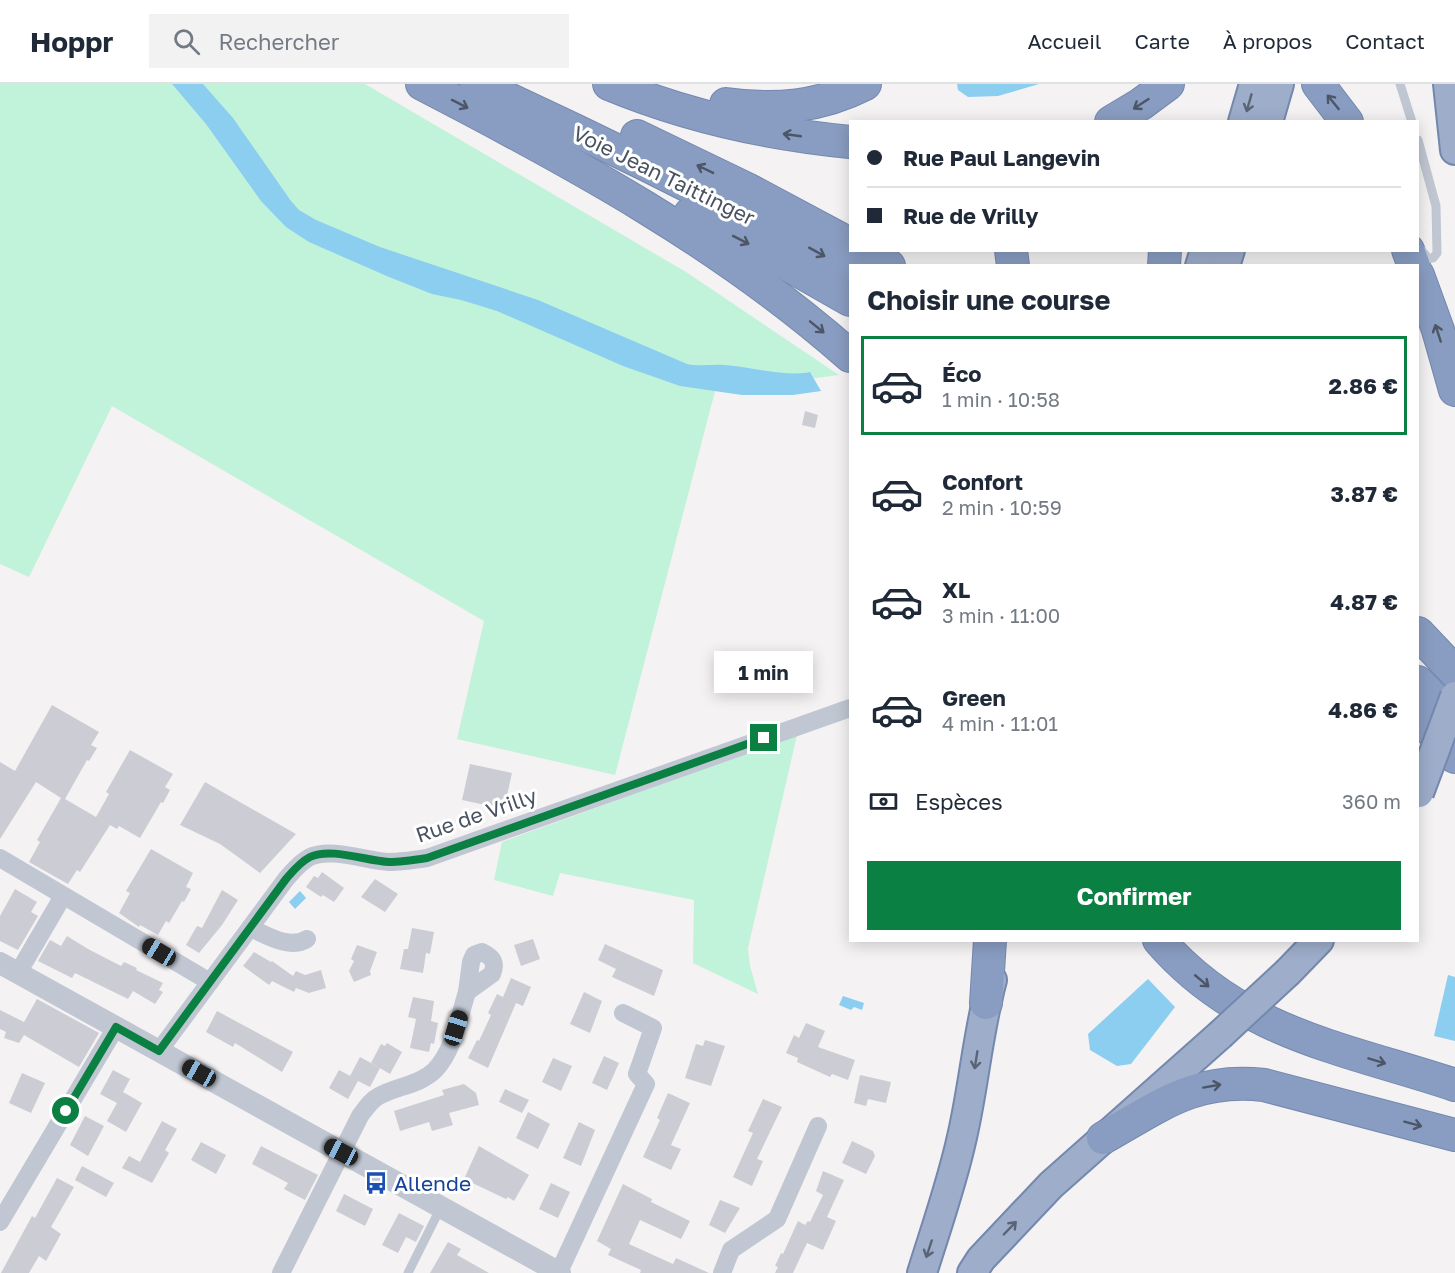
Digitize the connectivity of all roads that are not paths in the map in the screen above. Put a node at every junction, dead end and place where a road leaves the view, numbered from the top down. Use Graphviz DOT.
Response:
graph roads {
  1 [pos="422,84"];
  2 [pos="476,84"];
  3 [pos="520,84"];
  4 [pos="609,84"];
  5 [pos="640,84"];
  6 [pos="865,84"];
  7 [pos="1168,84"];
  8 [pos="1318,84"];
  9 [pos="1400,84"];
  10 [pos="1448,84"];
  11 [pos="1269,97"];
  12 [pos="1114,120"];
  13 [pos="1246,120"];
  14 [pos="1345,120"];
  15 [pos="1411,120"];
  16 [pos="499,124"];
  17 [pos="849,142"];
  18 [pos="1419,144"];
  19 [pos="1455,150"];
  20 [pos="849,243"];
  21 [pos="1419,243"];
  22 [pos="866,252"];
  23 [pos="886,264"];
  24 [pos="849,269"];
  25 [pos="1419,278"];
  26 [pos="849,299"];
  27 [pos="849,355"];
  28 [pos="1455,390"];
  29 [pos="1419,634"];
  30 [pos="1455,672"];
  31 [pos="1419,683"];
  32 [pos="1455,696"];
  33 [pos="849,708"];
  34 [pos="1419,717"];
  35 [pos="1455,721"];
  36 [pos="1455,757"];
  37 [pos="1419,792"];
  38 [pos="0,858"];
  39 [pos="63,896"];
  40 [pos="249,928"];
  41 [pos="307,939"];
  42 [pos="990,942"];
  43 [pos="1003,942"];
  44 [pos="1161,942"];
  45 [pos="1317,942"];
  46 [pos="9,968"];
  47 [pos="210,982"];
  48 [pos="467,992"];
  49 [pos="986,1003"];
  50 [pos="623,1013"];
  51 [pos="116,1027"];
  52 [pos="159,1051"];
  53 [pos="1455,1085"];
  54 [pos="818,1126"];
  55 [pos="1455,1135"];
  56 [pos="1103,1138"];
  57 [pos="341,1152"];
  58 [pos="441,1207"];
  59 [pos="0,1222"];
  60 [pos="281,1273"];
  61 [pos="408,1273"];
  62 [pos="560,1273"];
  63 [pos="722,1273"];
  64 [pos="922,1273"];
  65 [pos="972,1273"];
  1 -- 16 [label="highway, one-way"];
  2 -- 24 [label="highway, Voie Jean Taittinger, one-way"];
  20 -- 3 [label="highway, Voie Jean Taittinger, one-way"];
  17 -- 4 [label="highway, one-way"];
  5 -- 6 [label="highway"];
  7 -- 12 [label="highway, one-way"];
  14 -- 8 [label="highway, one-way"];
  9 -- 15 [label="lane"];
  10 -- 19 [label="highway"];
  11 -- 13 [label="highway, one-way"];
  16 -- 26 [label="highway, one-way"];
  16 -- 27 [label="highway, one-way"];
  18 -- 21 [label="lane"];
  22 -- 23 [label="highway"];
  28 -- 25 [label="highway, one-way"];
  29 -- 30 [label="highway"];
  31 -- 35 [label="highway"];
  32 -- 37 [label="highway, bridge"];
  33 -- 40 [label="street, Rue de Vrilly"];
  34 -- 36 [label="highway"];
  38 -- 39 [label="street"];
  39 -- 46 [label="street"];
  39 -- 47 [label="street"];
  40 -- 41 [label="street"];
  40 -- 47 [label="street, Rue de Vrilly"];
  42 -- 49 [label="highway"];
  43 -- 49 [label="highway"];
  44 -- 53 [label="highway, one-way"];
  45 -- 56 [label="highway, bridge"];
  46 -- 51 [label="street"];
  47 -- 52 [label="street, Rue de Vrilly"];
  48 -- 57 [label="street"];
  49 -- 64 [label="highway, one-way"];
  50 -- 62 [label="street"];
  51 -- 52 [label="street"];
  51 -- 59 [label="street"];
  52 -- 57 [label="street"];
  54 -- 63 [label="street"];
  56 -- 55 [label="highway, one-way"];
  65 -- 56 [label="highway, one-way"];
  57 -- 58 [label="street"];
  57 -- 60 [label="street"];
  58 -- 61 [label="lane"];
  58 -- 62 [label="street"];
}
